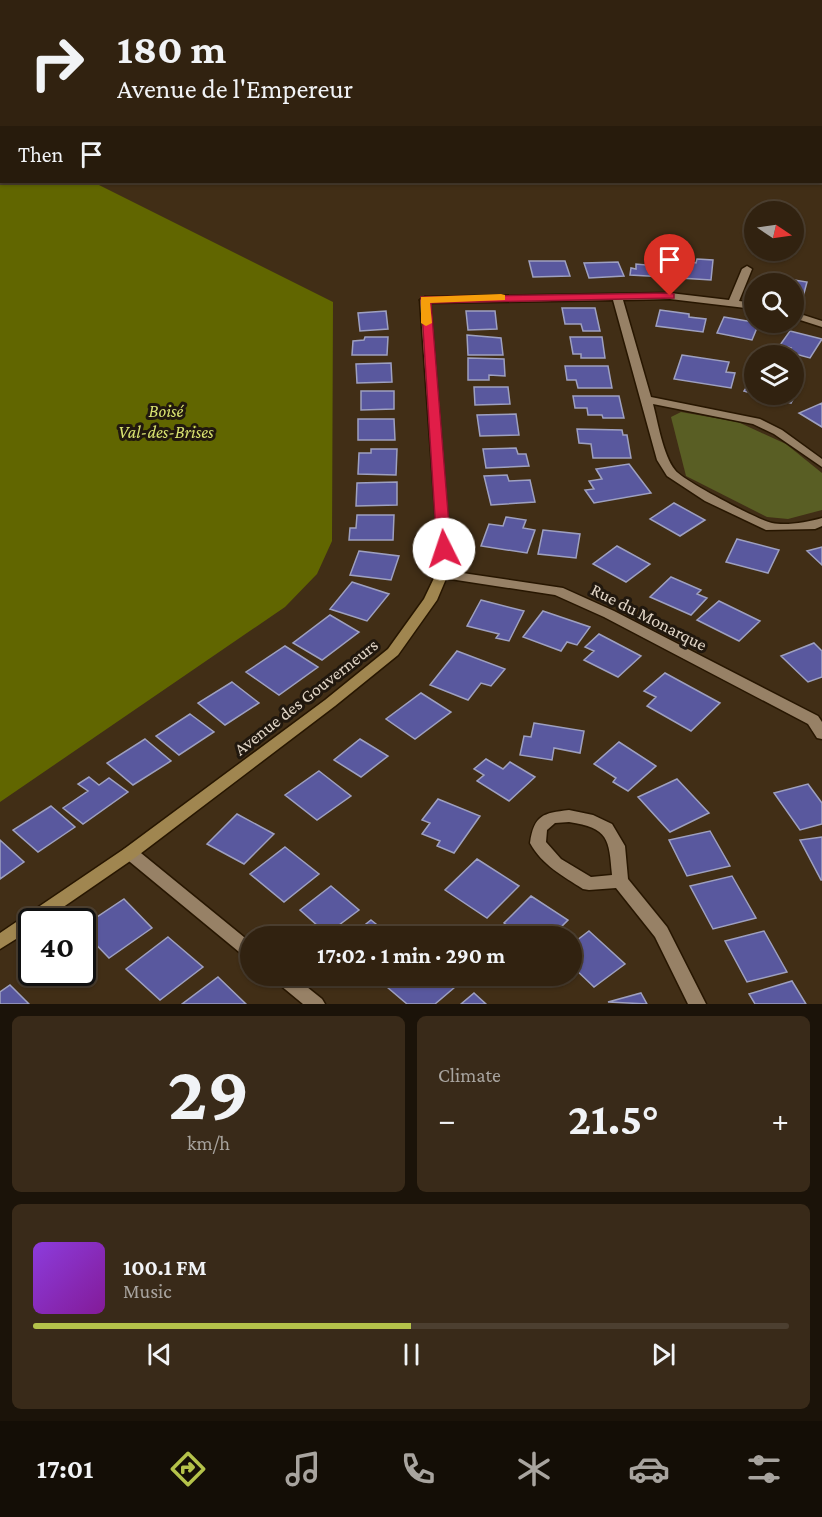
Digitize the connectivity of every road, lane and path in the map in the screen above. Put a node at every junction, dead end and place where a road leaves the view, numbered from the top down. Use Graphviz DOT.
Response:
graph roads {
  1 [pos="747,269"];
  2 [pos="617,296"];
  3 [pos="425,300"];
  4 [pos="733,303"];
  5 [pos="744,305"];
  6 [pos="804,318"];
  7 [pos="822,324"];
  8 [pos="648,400"];
  9 [pos="822,464"];
  10 [pos="822,522"];
  11 [pos="442,574"];
  12 [pos="817,719"];
  13 [pos="822,734"];
  14 [pos="130,853"];
  15 [pos="620,881"];
  16 [pos="0,942"];
  17 [pos="240,943"];
  18 [pos="294,986"];
  19 [pos="316,1004"];
  20 [pos="697,1004"];
  1 -- 4 [label="street"];
  2 -- 3 [label="street"];
  2 -- 4 [label="street"];
  2 -- 8 [label="street"];
  3 -- 11 [label="street, Avenue des Gouverneurs"];
  4 -- 5 [label="street"];
  6 -- 7 [label="street"];
  8 -- 9 [label="street"];
  8 -- 10 [label="street"];
  11 -- 12 [label="street, Rue du Monarque"];
  11 -- 14 [label="street, Avenue des Gouverneurs"];
  12 -- 13 [label="street, Rue du Monarque"];
  14 -- 16 [label="street, Avenue des Gouverneurs"];
  14 -- 17 [label="street"];
  15 -- 15 [label="street"];
  15 -- 20 [label="street"];
  18 -- 19 [label="street"];
}
